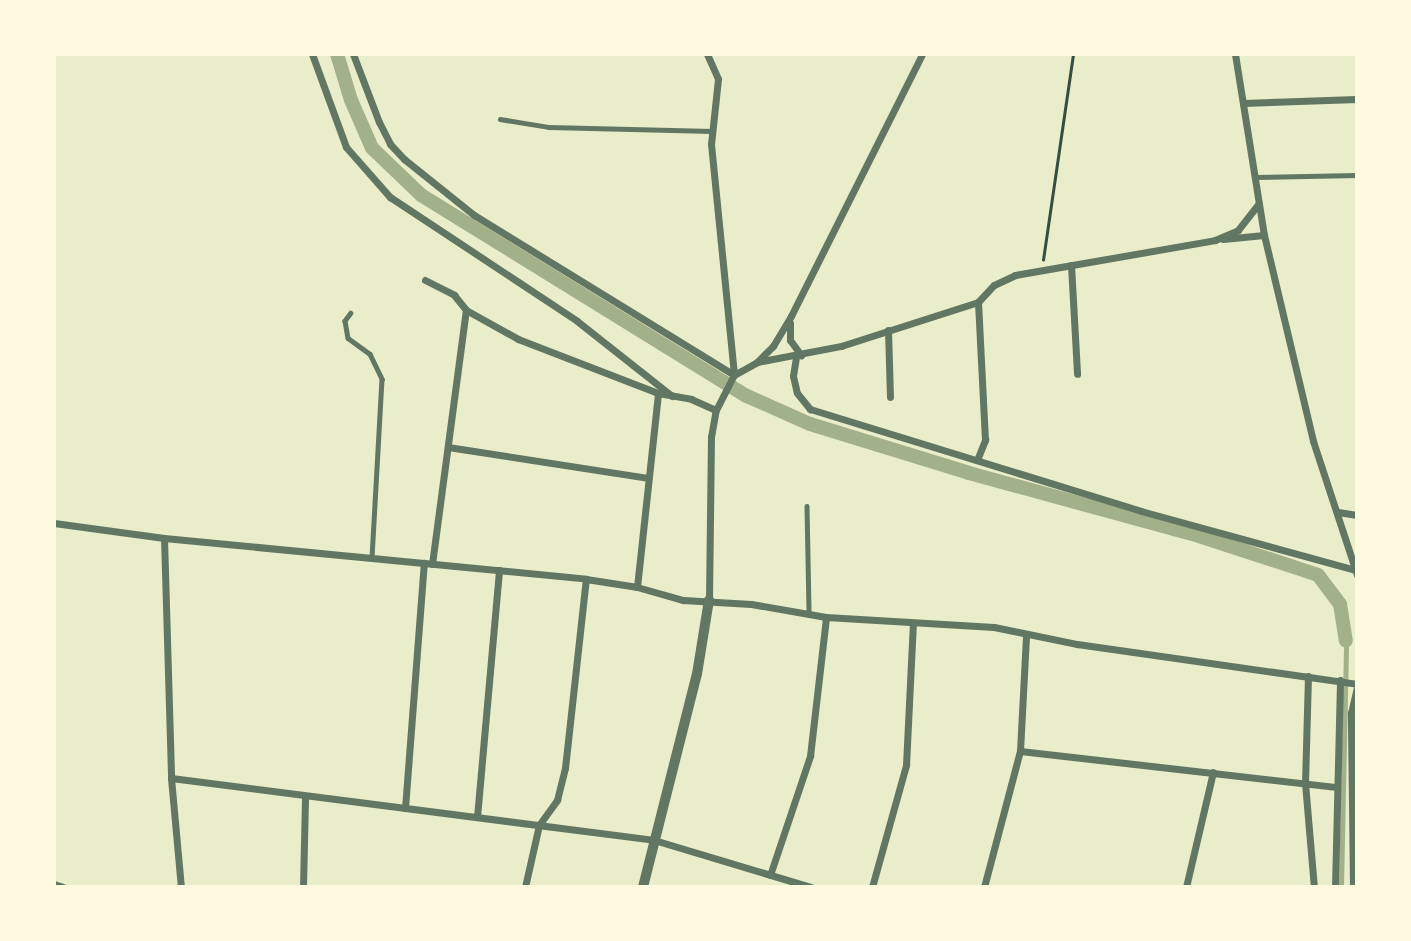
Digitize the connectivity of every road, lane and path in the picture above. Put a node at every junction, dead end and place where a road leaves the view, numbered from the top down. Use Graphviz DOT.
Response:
graph roads {
  1 [pos="312,54"];
  2 [pos="353,54"];
  3 [pos="707,54"];
  4 [pos="922,54"];
  5 [pos="1073,54"];
  6 [pos="1235,54"];
  7 [pos="1357,99"];
  8 [pos="1243,103"];
  9 [pos="500,119"];
  10 [pos="712,131"];
  11 [pos="1357,174"];
  12 [pos="1254,177"];
  13 [pos="1258,204"];
  14 [pos="1264,235"];
  15 [pos="1215,240"];
  16 [pos="1071,265"];
  17 [pos="1044,270"];
  18 [pos="425,280"];
  19 [pos="978,302"];
  20 [pos="466,310"];
  21 [pos="351,313"];
  22 [pos="791,316"];
  23 [pos="888,330"];
  24 [pos="798,356"];
  25 [pos="757,362"];
  26 [pos="1077,374"];
  27 [pos="734,375"];
  28 [pos="658,393"];
  29 [pos="672,396"];
  30 [pos="890,397"];
  31 [pos="716,410"];
  32 [pos="448,447"];
  33 [pos="977,460"];
  34 [pos="648,478"];
  35 [pos="807,506"];
  36 [pos="1338,512"];
  37 [pos="1357,515"];
  38 [pos="54,523"];
  39 [pos="164,538"];
  40 [pos="372,558"];
  41 [pos="428,564"];
  42 [pos="499,570"];
  43 [pos="1356,573"];
  44 [pos="586,579"];
  45 [pos="638,587"];
  46 [pos="709,600"];
  47 [pos="808,613"];
  48 [pos="825,617"];
  49 [pos="914,623"];
  50 [pos="1026,635"];
  51 [pos="1308,677"];
  52 [pos="1340,680"];
  53 [pos="1357,685"];
  54 [pos="1020,751"];
  55 [pos="1213,772"];
  56 [pos="171,778"];
  57 [pos="1305,783"];
  58 [pos="1337,787"];
  59 [pos="305,796"];
  60 [pos="405,808"];
  61 [pos="477,817"];
  62 [pos="540,825"];
  63 [pos="654,840"];
  64 [pos="770,875"];
  65 [pos="54,884"];
  66 [pos="63,887"];
  67 [pos="181,887"];
  68 [pos="303,887"];
  69 [pos="525,887"];
  70 [pos="643,887"];
  71 [pos="811,887"];
  72 [pos="872,887"];
  73 [pos="985,887"];
  74 [pos="1186,887"];
  75 [pos="1314,887"];
  76 [pos="1335,887"];
  77 [pos="1353,887"];
  1 -- 29 [label="street"];
  2 -- 27 [label="street"];
  3 -- 10 [label="street"];
  4 -- 22 [label="street"];
  5 -- 17 [label="path"];
  6 -- 8 [label="street"];
  7 -- 8 [label="street"];
  8 -- 12 [label="street"];
  9 -- 10 [label="lane"];
  10 -- 27 [label="street"];
  11 -- 12 [label="lane"];
  12 -- 13 [label="street"];
  13 -- 14 [label="street"];
  13 -- 15 [label="street"];
  14 -- 15 [label="street"];
  14 -- 36 [label="street"];
  15 -- 16 [label="street"];
  16 -- 17 [label="street"];
  16 -- 26 [label="street"];
  17 -- 19 [label="street"];
  18 -- 20 [label="street"];
  19 -- 23 [label="street"];
  19 -- 33 [label="street"];
  20 -- 28 [label="street"];
  20 -- 32 [label="street"];
  21 -- 40 [label="lane"];
  22 -- 24 [label="street"];
  22 -- 25 [label="street"];
  23 -- 24 [label="street"];
  23 -- 30 [label="street"];
  24 -- 25 [label="street"];
  24 -- 33 [label="street"];
  25 -- 27 [label="street"];
  27 -- 31 [label="street"];
  28 -- 29 [label="street"];
  28 -- 34 [label="street"];
  29 -- 31 [label="street"];
  31 -- 46 [label="street"];
  32 -- 34 [label="street"];
  32 -- 41 [label="street"];
  33 -- 43 [label="street"];
  34 -- 45 [label="street"];
  35 -- 47 [label="lane"];
  36 -- 37 [label="street"];
  36 -- 43 [label="street"];
  38 -- 39 [label="street"];
  39 -- 40 [label="street"];
  39 -- 56 [label="street"];
  40 -- 41 [label="street"];
  41 -- 42 [label="street"];
  41 -- 60 [label="street"];
  42 -- 44 [label="street"];
  42 -- 61 [label="street"];
  44 -- 45 [label="street"];
  44 -- 62 [label="street"];
  45 -- 46 [label="street"];
  46 -- 47 [label="street"];
  46 -- 63 [label="street"];
  47 -- 48 [label="street"];
  48 -- 49 [label="street"];
  48 -- 64 [label="street"];
  49 -- 50 [label="street"];
  49 -- 72 [label="street"];
  50 -- 51 [label="street"];
  50 -- 54 [label="street"];
  51 -- 52 [label="street"];
  51 -- 57 [label="street"];
  52 -- 53 [label="street"];
  52 -- 58 [label="street"];
  53 -- 77 [label="street"];
  54 -- 55 [label="street"];
  54 -- 73 [label="street"];
  55 -- 57 [label="street"];
  55 -- 74 [label="street"];
  56 -- 59 [label="street"];
  56 -- 67 [label="street"];
  57 -- 58 [label="street"];
  57 -- 75 [label="street"];
  58 -- 76 [label="street"];
  59 -- 60 [label="street"];
  59 -- 68 [label="street"];
  60 -- 61 [label="street"];
  61 -- 62 [label="street"];
  62 -- 63 [label="street"];
  62 -- 69 [label="street"];
  63 -- 64 [label="street"];
  63 -- 70 [label="street"];
  64 -- 71 [label="street"];
  65 -- 66 [label="street"];
}
